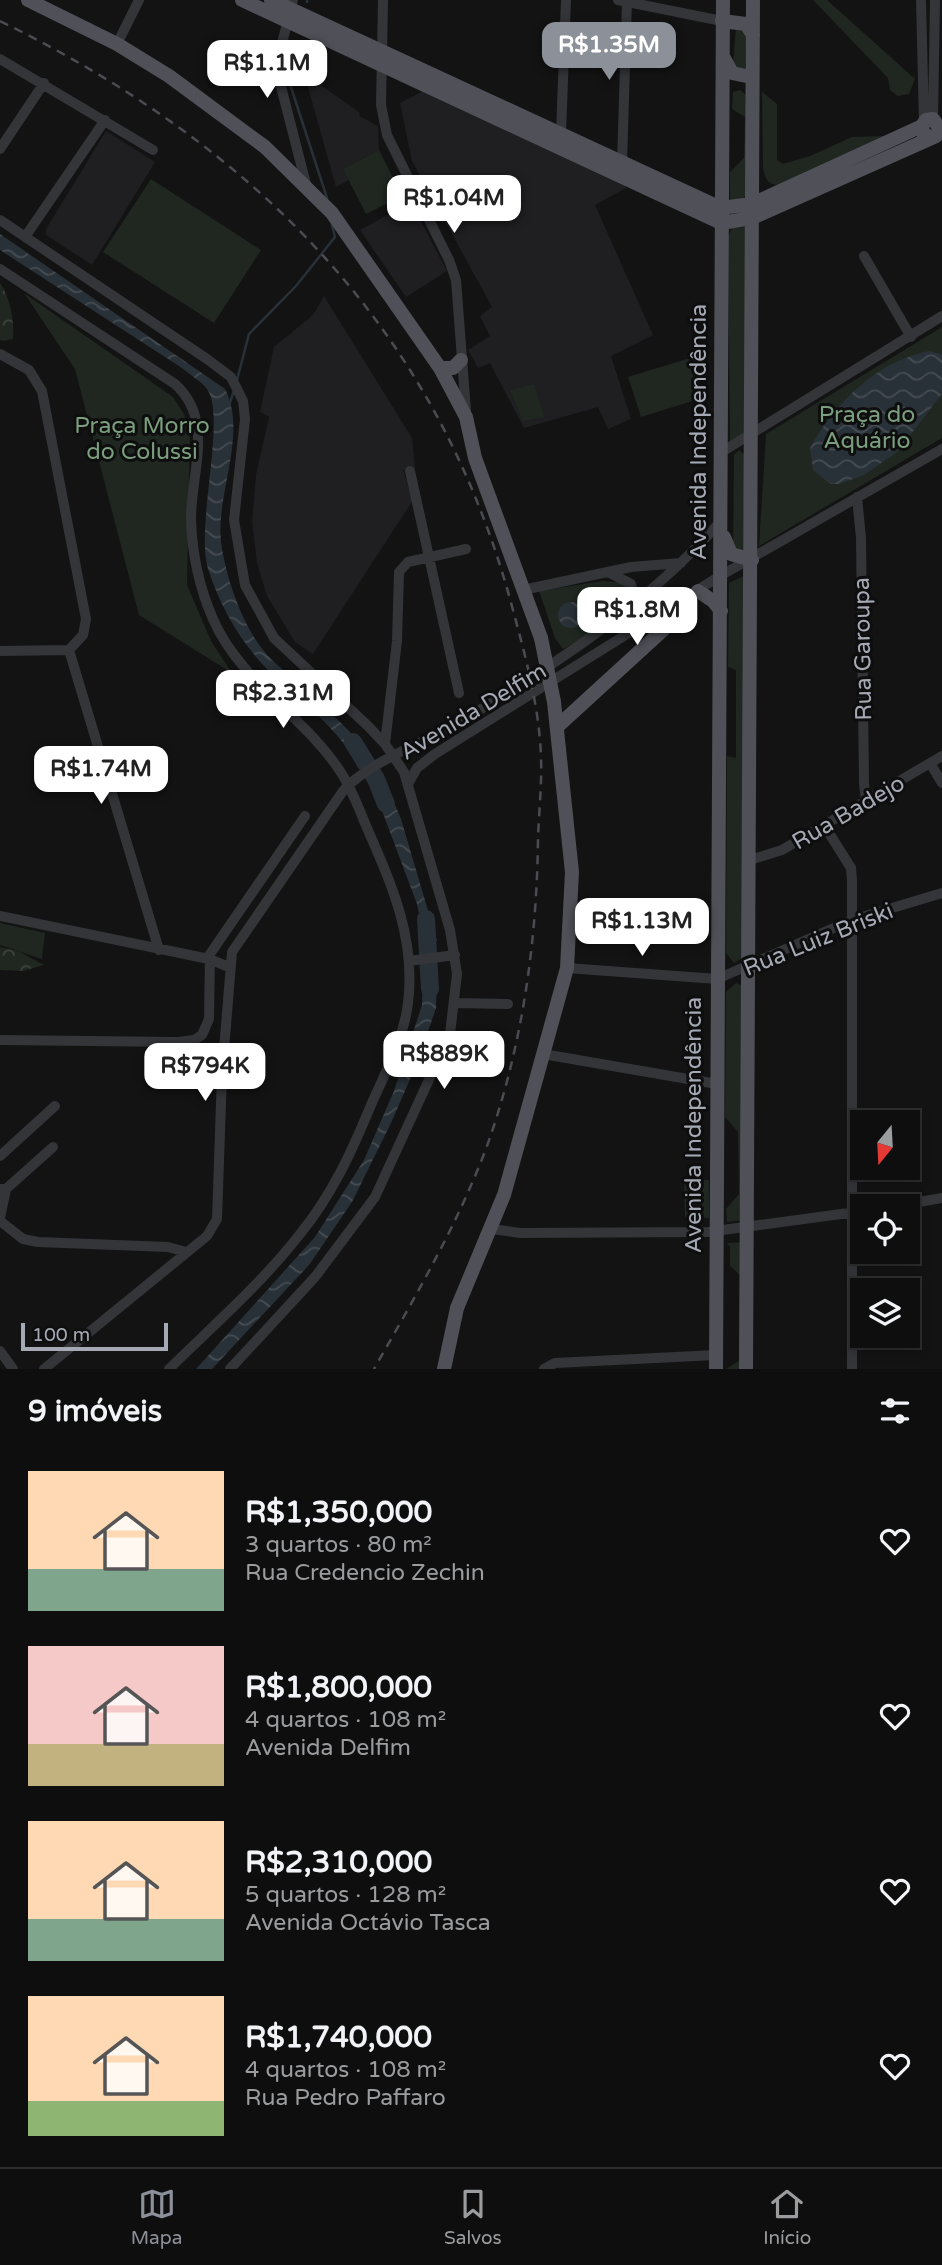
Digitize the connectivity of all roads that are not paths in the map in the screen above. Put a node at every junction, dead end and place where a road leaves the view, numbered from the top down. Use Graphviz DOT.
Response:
graph roads {
  1 [pos="28,0"];
  2 [pos="139,0"];
  3 [pos="242,0"];
  4 [pos="271,0"];
  5 [pos="383,0"];
  6 [pos="566,0"];
  7 [pos="723,0"];
  8 [pos="753,0"];
  9 [pos="921,0"];
  10 [pos="935,0"];
  11 [pos="624,1"];
  12 [pos="290,11"];
  13 [pos="722,22"];
  14 [pos="753,35"];
  15 [pos="117,44"];
  16 [pos="381,57"];
  17 [pos="723,57"];
  18 [pos="0,59"];
  19 [pos="751,77"];
  20 [pos="44,83"];
  21 [pos="105,120"];
  22 [pos="933,126"];
  23 [pos="561,141"];
  24 [pos="0,149"];
  25 [pos="153,150"];
  26 [pos="621,170"];
  27 [pos="308,191"];
  28 [pos="752,211"];
  29 [pos="721,216"];
  30 [pos="0,220"];
  31 [pos="25,237"];
  32 [pos="864,256"];
  33 [pos="0,269"];
  34 [pos="942,316"];
  35 [pos="911,337"];
  36 [pos="0,354"];
  37 [pos="461,360"];
  38 [pos="440,368"];
  39 [pos="466,417"];
  40 [pos="753,431"];
  41 [pos="942,449"];
  42 [pos="720,453"];
  43 [pos="410,471"];
  44 [pos="857,497"];
  45 [pos="720,522"];
  46 [pos="466,549"];
  47 [pos="429,556"];
  48 [pos="752,560"];
  49 [pos="681,563"];
  50 [pos="610,573"];
  51 [pos="720,576"];
  52 [pos="523,590"];
  53 [pos="698,591"];
  54 [pos="681,601"];
  55 [pos="635,604"];
  56 [pos="721,611"];
  57 [pos="69,650"];
  58 [pos="0,651"];
  59 [pos="459,693"];
  60 [pos="558,726"];
  61 [pos="385,744"];
  62 [pos="942,756"];
  63 [pos="396,757"];
  64 [pos="930,763"];
  65 [pos="352,782"];
  66 [pos="942,783"];
  67 [pos="408,784"];
  68 [pos="866,801"];
  69 [pos="357,806"];
  70 [pos="329,811"];
  71 [pos="305,816"];
  72 [pos="824,825"];
  73 [pos="750,860"];
  74 [pos="942,893"];
  75 [pos="0,916"];
  76 [pos="852,920"];
  77 [pos="159,950"];
  78 [pos="452,955"];
  79 [pos="209,959"];
  80 [pos="409,961"];
  81 [pos="229,967"];
  82 [pos="567,968"];
  83 [pos="749,968"];
  84 [pos="717,979"];
  85 [pos="456,1003"];
  86 [pos="508,1004"];
  87 [pos="0,1040"];
  88 [pos="542,1054"];
  89 [pos="717,1084"];
  90 [pos="55,1106"];
  91 [pos="53,1147"];
  92 [pos="0,1156"];
  93 [pos="3,1189"];
  94 [pos="857,1194"];
  95 [pos="942,1198"];
  96 [pos="920,1202"];
  97 [pos="850,1213"];
  98 [pos="0,1220"];
  99 [pos="492,1228"];
  100 [pos="748,1228"];
  101 [pos="715,1231"];
  102 [pos="158,1246"];
  103 [pos="186,1252"];
  104 [pos="173,1263"];
  105 [pos="855,1264"];
  106 [pos="1,1353"];
  107 [pos="716,1362"];
  108 [pos="13,1369"];
  109 [pos="44,1369"];
  110 [pos="169,1369"];
  111 [pos="230,1369"];
  112 [pos="444,1369"];
  113 [pos="544,1369"];
  114 [pos="746,1369"];
  115 [pos="852,1369"];
  1 -- 15 [label="main road"];
  2 -- 15 [label="street"];
  3 -- 12 [label="main road"];
  4 -- 12 [label="main road"];
  5 -- 16 [label="street"];
  6 -- 23 [label="street"];
  7 -- 13 [label="main road, Avenida Independência"];
  8 -- 14 [label="main road"];
  9 -- 22 [label="street"];
  10 -- 22 [label="street"];
  11 -- 13 [label="street"];
  11 -- 26 [label="street"];
  12 -- 16 [label="main road"];
  12 -- 27 [label="street"];
  13 -- 14 [label="main road"];
  13 -- 17 [label="main road, Avenida Independência"];
  14 -- 19 [label="main road"];
  15 -- 27 [label="main road"];
  16 -- 23 [label="main road"];
  16 -- 37 [label="street"];
  17 -- 19 [label="main road"];
  17 -- 29 [label="main road, Avenida Independência"];
  18 -- 20 [label="street"];
  19 -- 28 [label="main road"];
  20 -- 21 [label="street"];
  20 -- 24 [label="street"];
  21 -- 25 [label="street"];
  21 -- 31 [label="street"];
  22 -- 28 [label="main road"];
  23 -- 26 [label="main road"];
  26 -- 29 [label="main road"];
  27 -- 38 [label="main road"];
  28 -- 29 [label="main road"];
  28 -- 40 [label="main road"];
  29 -- 42 [label="main road, Avenida Independência"];
  30 -- 31 [label="street"];
  31 -- 61 [label="street"];
  32 -- 35 [label="street"];
  33 -- 65 [label="street"];
  34 -- 35 [label="street"];
  35 -- 40 [label="street"];
  36 -- 57 [label="street"];
  37 -- 38 [label="main road"];
  37 -- 39 [label="street"];
  38 -- 39 [label="main road"];
  39 -- 52 [label="main road"];
  40 -- 42 [label="street"];
  40 -- 48 [label="main road"];
  41 -- 44 [label="street, Avenida Delfim"];
  42 -- 45 [label="main road, Avenida Independência"];
  43 -- 47 [label="street"];
  44 -- 48 [label="street, Avenida Delfim"];
  44 -- 68 [label="street, Rua Garoupa"];
  45 -- 48 [label="main road"];
  45 -- 49 [label="street, Avenida Delfim"];
  45 -- 51 [label="main road, Avenida Independência"];
  46 -- 47 [label="street"];
  47 -- 59 [label="street"];
  47 -- 61 [label="street"];
  48 -- 51 [label="street, Avenida Delfim"];
  48 -- 73 [label="main road"];
  49 -- 50 [label="street"];
  49 -- 55 [label="street, Avenida Delfim"];
  50 -- 52 [label="street"];
  50 -- 55 [label="street"];
  51 -- 53 [label="street, Avenida Delfim"];
  51 -- 56 [label="main road, Avenida Independência"];
  52 -- 60 [label="main road, bridge"];
  53 -- 54 [label="street, Avenida Delfim"];
  53 -- 56 [label="main road"];
  54 -- 60 [label="main road"];
  54 -- 67 [label="street, Avenida Delfim"];
  55 -- 63 [label="street, Avenida Delfim"];
  56 -- 84 [label="main road, Avenida Independência"];
  57 -- 58 [label="street"];
  57 -- 77 [label="street"];
  60 -- 82 [label="main road"];
  61 -- 63 [label="street"];
  62 -- 64 [label="street, Rua Badejo"];
  63 -- 65 [label="street, Avenida Delfim"];
  63 -- 67 [label="street"];
  64 -- 66 [label="street"];
  64 -- 68 [label="street, Rua Badejo"];
  65 -- 69 [label="street"];
  65 -- 70 [label="street"];
  67 -- 78 [label="street"];
  68 -- 72 [label="street, Rua Badejo"];
  69 -- 70 [label="street"];
  69 -- 80 [label="street"];
  70 -- 81 [label="street"];
  71 -- 79 [label="street"];
  72 -- 73 [label="street, Rua Badejo"];
  72 -- 76 [label="street"];
  73 -- 83 [label="main road"];
  74 -- 76 [label="street, Rua Luiz Briski"];
  75 -- 77 [label="street"];
  76 -- 83 [label="street, Rua Luiz Briski"];
  76 -- 94 [label="street"];
  77 -- 79 [label="street"];
  78 -- 80 [label="street"];
  78 -- 85 [label="street"];
  79 -- 81 [label="street"];
  79 -- 87 [label="street"];
  80 -- 110 [label="street"];
  81 -- 103 [label="street"];
  82 -- 84 [label="street, Rua Luiz Briski"];
  82 -- 88 [label="main road"];
  83 -- 84 [label="street, Rua Luiz Briski"];
  83 -- 100 [label="main road"];
  84 -- 89 [label="main road, Avenida Independência"];
  85 -- 86 [label="street"];
  85 -- 111 [label="street"];
  88 -- 89 [label="street"];
  88 -- 99 [label="main road"];
  89 -- 101 [label="main road, Avenida Independência"];
  90 -- 92 [label="street"];
  91 -- 93 [label="street"];
  93 -- 98 [label="street"];
  95 -- 96 [label="street"];
  97 -- 100 [label="street"];
  98 -- 102 [label="street"];
  99 -- 101 [label="street"];
  99 -- 112 [label="main road"];
  100 -- 101 [label="street"];
  100 -- 114 [label="main road"];
  101 -- 107 [label="main road, Avenida Independência"];
  102 -- 103 [label="street"];
  102 -- 104 [label="street"];
  103 -- 104 [label="street"];
  104 -- 109 [label="street"];
  105 -- 115 [label="street"];
  106 -- 108 [label="street"];
  107 -- 113 [label="street"];
}
